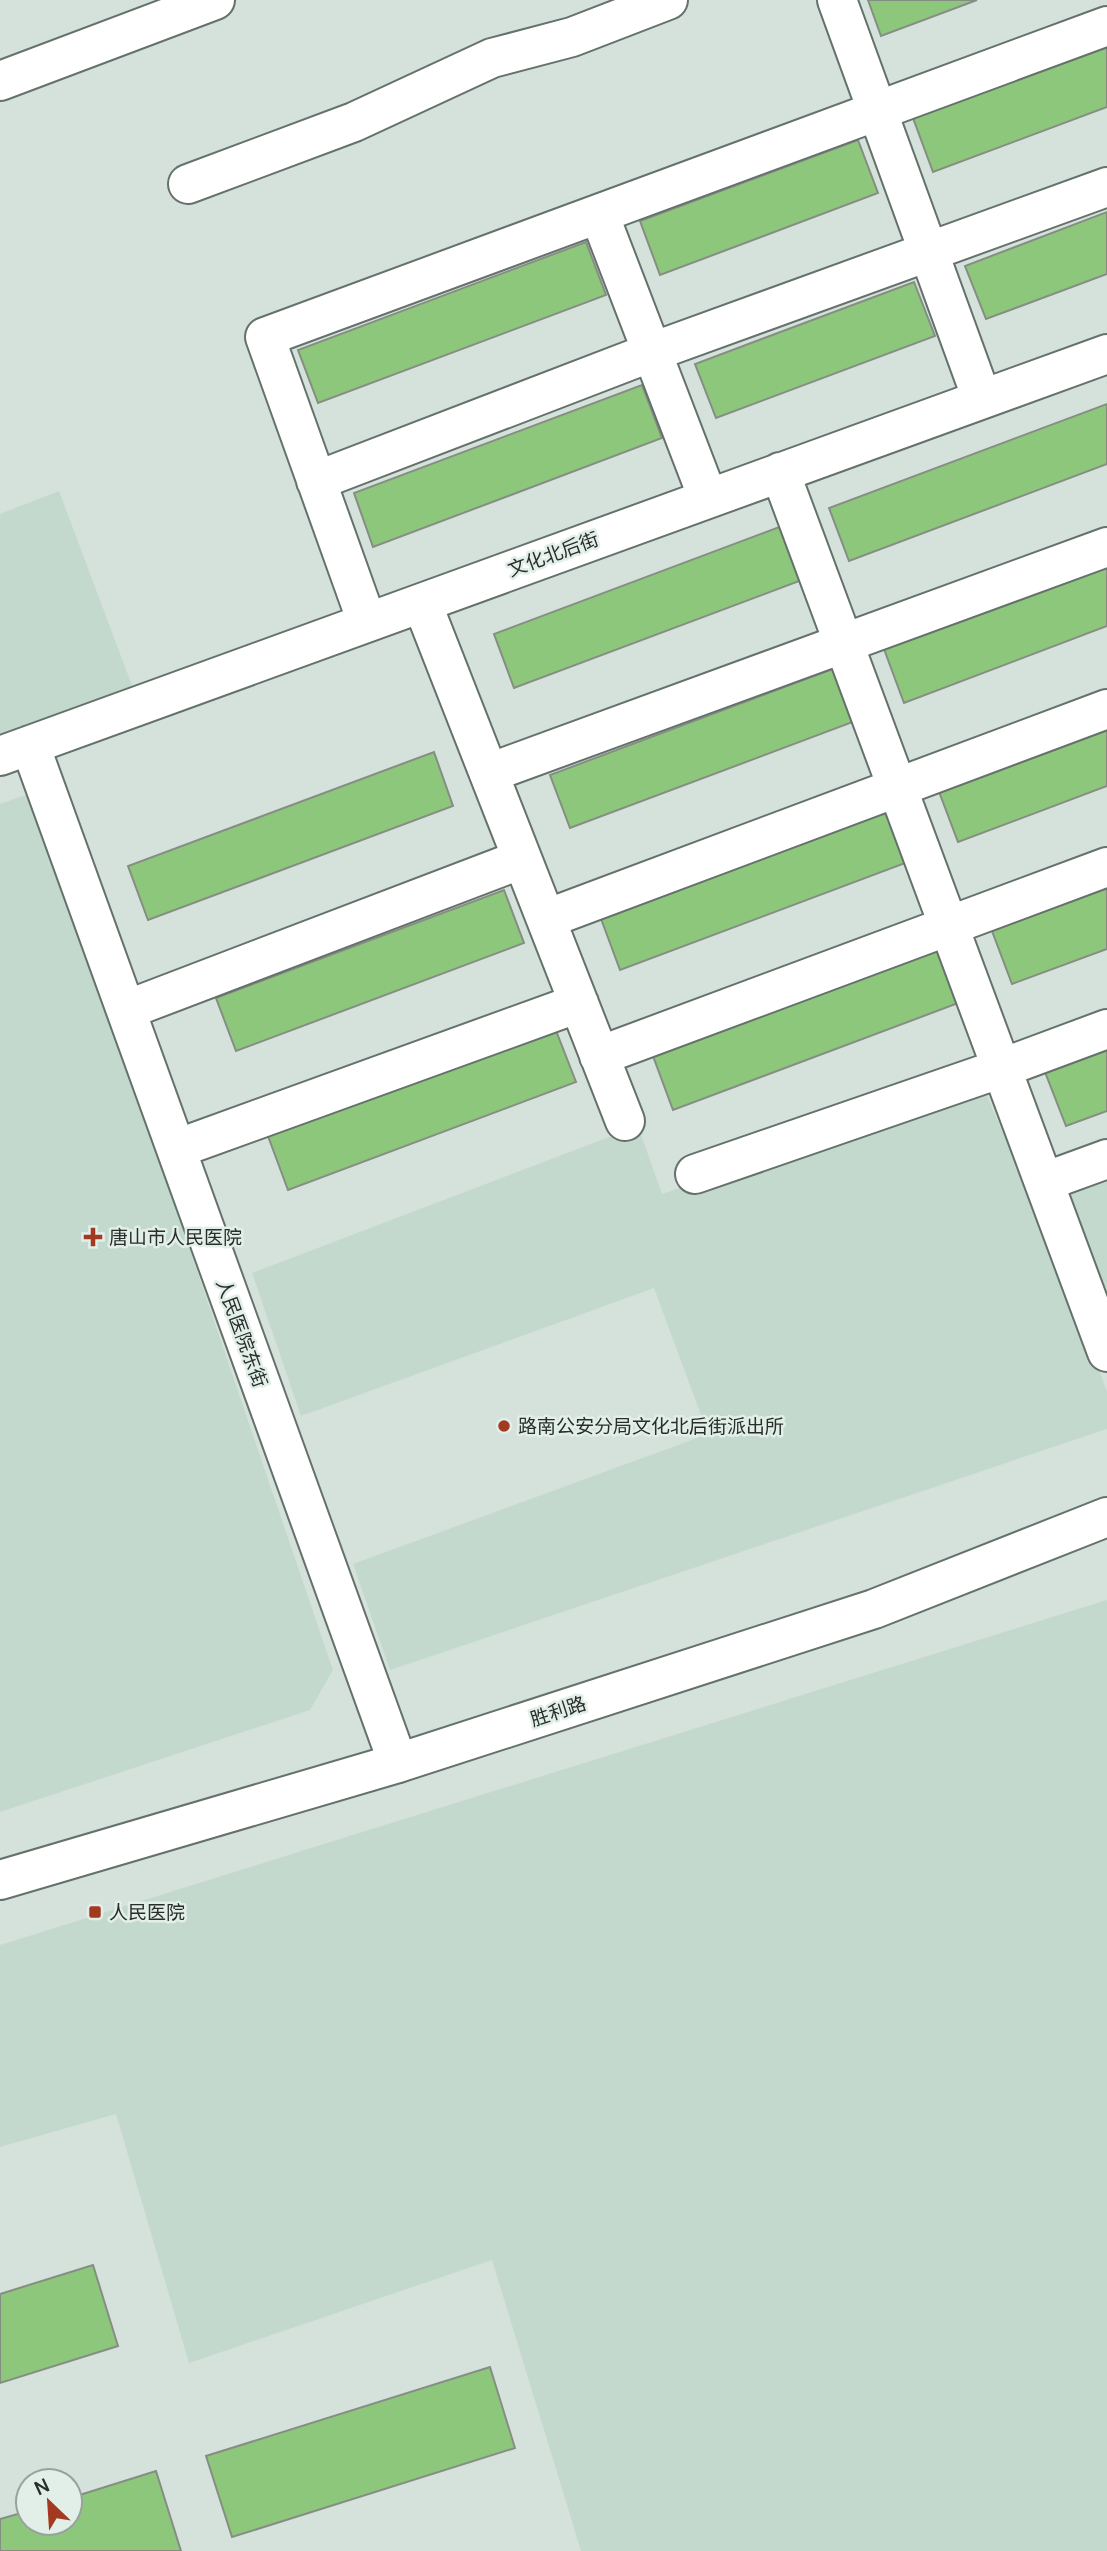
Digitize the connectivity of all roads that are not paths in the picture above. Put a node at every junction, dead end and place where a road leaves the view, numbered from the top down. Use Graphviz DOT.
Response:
graph roads {
  1 [pos="215,0"];
  2 [pos="668,0"];
  3 [pos="837,0"];
  4 [pos="1107,26"];
  5 [pos="0,81"];
  6 [pos="877,111"];
  7 [pos="188,184"];
  8 [pos="1107,187"];
  9 [pos="599,214"];
  10 [pos="928,251"];
  11 [pos="652,352"];
  12 [pos="1107,354"];
  13 [pos="982,399"];
  14 [pos="780,472"];
  15 [pos="316,481"];
  16 [pos="708,498"];
  17 [pos="1107,547"];
  18 [pos="422,603"];
  19 [pos="367,622"];
  20 [pos="843,643"];
  21 [pos="1107,709"];
  22 [pos="15,750"];
  23 [pos="489,773"];
  24 [pos="897,788"];
  25 [pos="522,859"];
  26 [pos="1107,867"];
  27 [pos="546,919"];
  28 [pos="948,926"];
  29 [pos="579,1003"];
  30 [pos="126,1010"];
  31 [pos="1107,1029"];
  32 [pos="599,1056"];
  33 [pos="1002,1068"];
  34 [pos="625,1121"];
  35 [pos="176,1149"];
  36 [pos="1107,1159"];
  37 [pos="695,1174"];
  38 [pos="1044,1182"];
  39 [pos="1107,1352"];
  40 [pos="1107,1517"];
  41 [pos="398,1763"];
  42 [pos="0,1880"];
  1 -- 5 [label="street"];
  2 -- 7 [label="street"];
  3 -- 6 [label="street"];
  4 -- 6 [label="street"];
  6 -- 9 [label="street"];
  6 -- 10 [label="street"];
  8 -- 10 [label="street"];
  9 -- 11 [label="street"];
  9 -- 15 [label="street"];
  10 -- 11 [label="street"];
  10 -- 13 [label="street"];
  11 -- 15 [label="street"];
  11 -- 16 [label="street"];
  12 -- 13 [label="street, 文化北后街"];
  13 -- 14 [label="street, 文化北后街"];
  14 -- 16 [label="street, 文化北后街"];
  14 -- 20 [label="street"];
  15 -- 19 [label="street"];
  16 -- 18 [label="street, 文化北后街"];
  17 -- 20 [label="street"];
  18 -- 19 [label="street, 文化北后街"];
  18 -- 23 [label="street"];
  19 -- 22 [label="street, 文化北后街"];
  20 -- 23 [label="street"];
  20 -- 24 [label="street"];
  21 -- 24 [label="street"];
  22 -- 30 [label="street, 人民医院东街"];
  23 -- 25 [label="street"];
  24 -- 27 [label="street"];
  24 -- 28 [label="street"];
  25 -- 27 [label="street"];
  25 -- 30 [label="street"];
  26 -- 28 [label="street"];
  27 -- 29 [label="street"];
  28 -- 32 [label="street"];
  28 -- 33 [label="street"];
  29 -- 32 [label="street"];
  29 -- 35 [label="street"];
  30 -- 35 [label="street, 人民医院东街"];
  31 -- 33 [label="street"];
  32 -- 34 [label="street"];
  33 -- 37 [label="street"];
  33 -- 38 [label="street"];
  35 -- 41 [label="street, 人民医院东街"];
  36 -- 38 [label="street"];
  38 -- 39 [label="street"];
  40 -- 41 [label="street, 胜利路"];
  41 -- 42 [label="street, 胜利路"];
}
